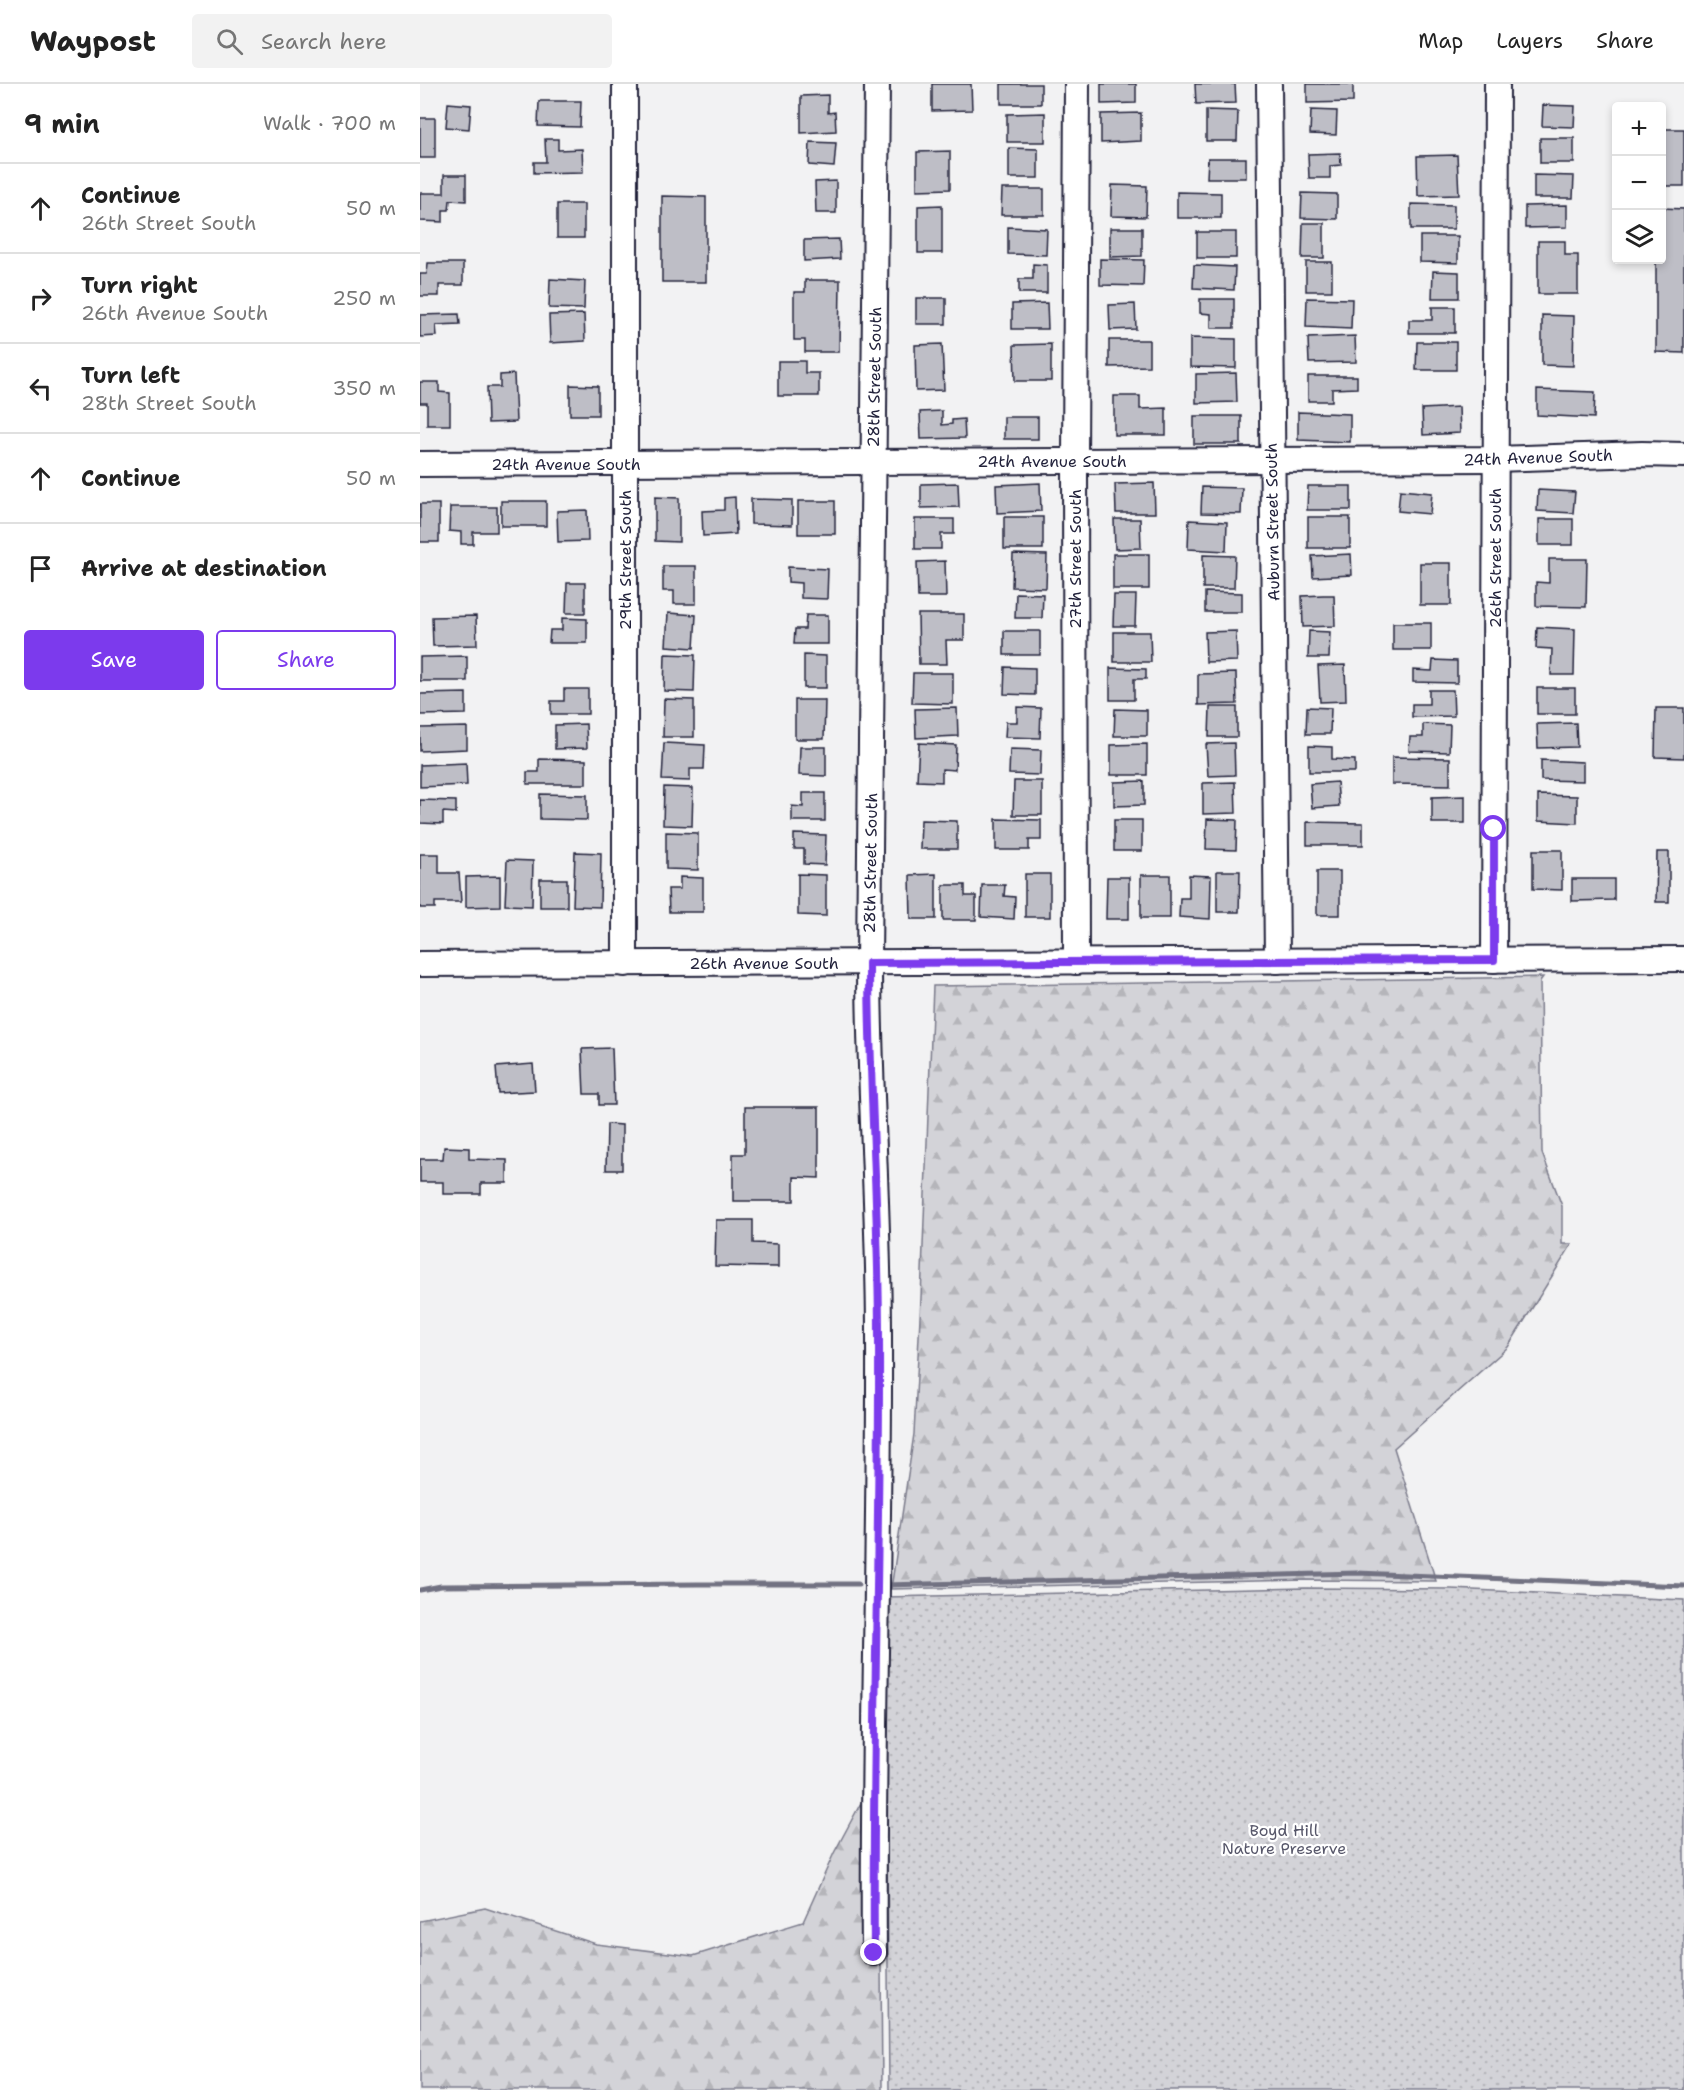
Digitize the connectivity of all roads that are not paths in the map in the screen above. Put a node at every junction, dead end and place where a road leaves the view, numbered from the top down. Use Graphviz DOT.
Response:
graph roads {
  1 [pos="626,84"];
  2 [pos="877,84"];
  3 [pos="1077,84"];
  4 [pos="1269,84"];
  5 [pos="1497,84"];
  6 [pos="1684,455"];
  7 [pos="1495,459"];
  8 [pos="1271,460"];
  9 [pos="1075,461"];
  10 [pos="873,462"];
  11 [pos="625,463"];
  12 [pos="420,464"];
  13 [pos="1684,959"];
  14 [pos="1494,960"];
  15 [pos="1277,961"];
  16 [pos="1076,962"];
  17 [pos="869,963"];
  18 [pos="420,964"];
  19 [pos="625,964"];
  20 [pos="874,1953"];
  1 -- 11 [label="street, 29th Street South"];
  2 -- 10 [label="street, 28th Street South"];
  3 -- 9 [label="street, 27th Street South"];
  4 -- 8 [label="street, Auburn Street South"];
  5 -- 7 [label="street, 26th Street South"];
  6 -- 7 [label="street, 24th Avenue South"];
  7 -- 8 [label="street, 24th Avenue South"];
  7 -- 14 [label="street, 26th Street South"];
  8 -- 9 [label="street, 24th Avenue South"];
  8 -- 15 [label="street, Auburn Street South"];
  9 -- 10 [label="street, 24th Avenue South"];
  9 -- 16 [label="street, 27th Street South"];
  10 -- 11 [label="street, 24th Avenue South"];
  10 -- 17 [label="street, 28th Street South"];
  11 -- 12 [label="street, 24th Avenue South"];
  11 -- 19 [label="street, 29th Street South"];
  13 -- 14 [label="street, 26th Avenue South"];
  14 -- 15 [label="street, 26th Avenue South"];
  15 -- 16 [label="street, 26th Avenue South"];
  16 -- 17 [label="street, 26th Avenue South"];
  17 -- 19 [label="street, 26th Avenue South"];
  17 -- 20 [label="street, 28th Street South"];
  18 -- 19 [label="street, 26th Avenue South"];
}
